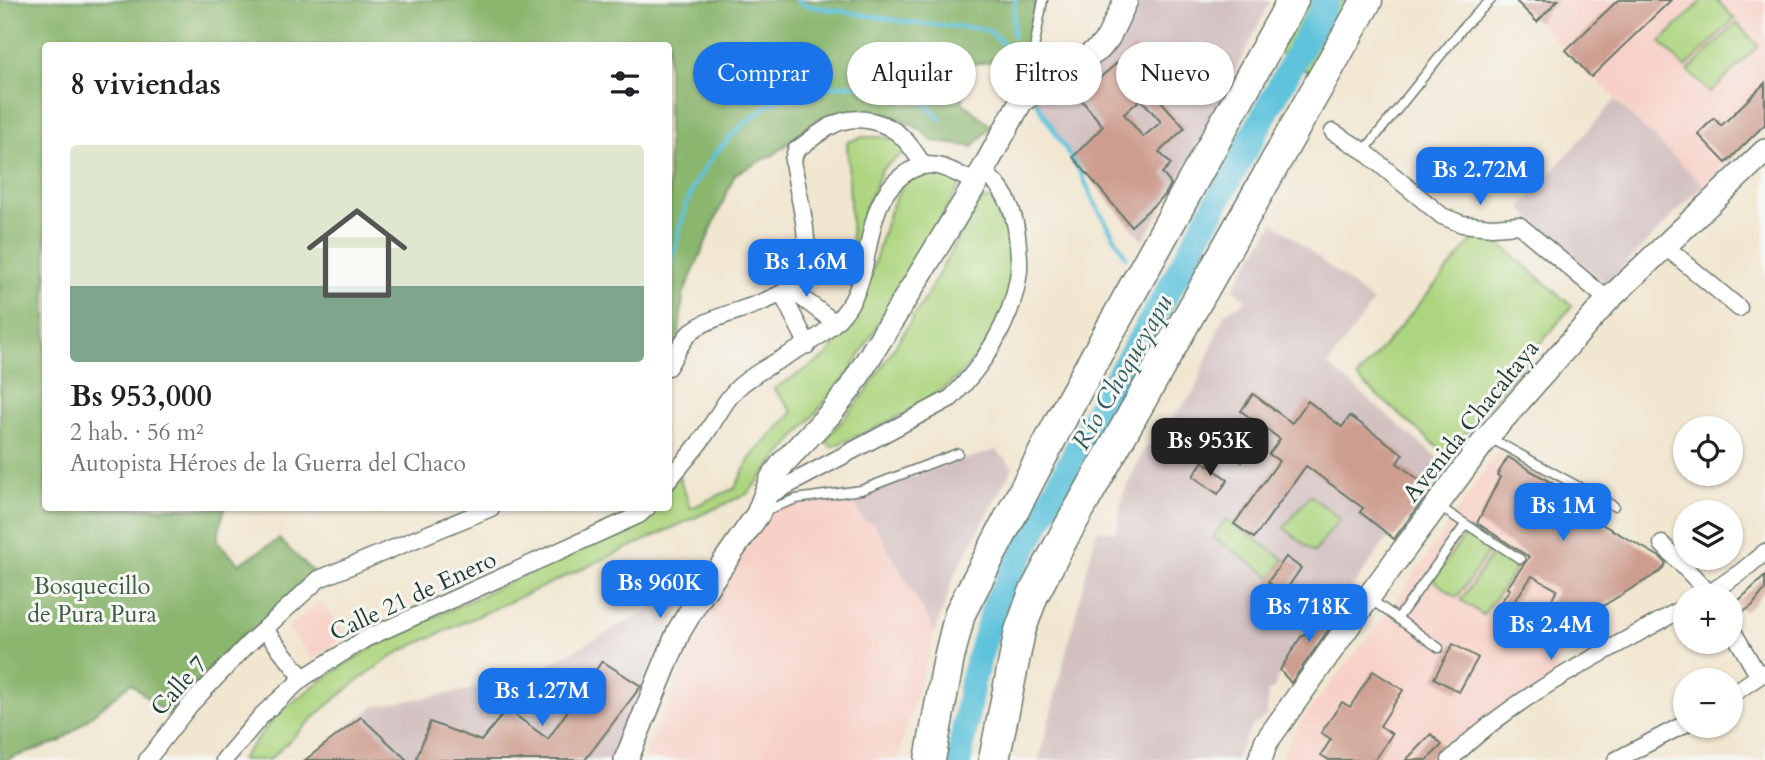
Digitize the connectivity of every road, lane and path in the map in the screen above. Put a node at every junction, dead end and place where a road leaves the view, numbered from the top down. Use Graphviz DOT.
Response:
graph roads {
  1 [pos="1043,0"];
  2 [pos="1126,0"];
  3 [pos="1293,0"];
  4 [pos="1367,0"];
  5 [pos="1491,0"];
  6 [pos="1035,42"];
  7 [pos="1102,45"];
  8 [pos="1019,105"];
  9 [pos="1333,132"];
  10 [pos="1364,150"];
  11 [pos="1765,151"];
  12 [pos="924,166"];
  13 [pos="980,177"];
  14 [pos="1666,247"];
  15 [pos="786,292"];
  16 [pos="1608,300"];
  17 [pos="1739,308"];
  18 [pos="834,322"];
  19 [pos="808,345"];
  20 [pos="672,361"];
  21 [pos="1488,436"];
  22 [pos="958,453"];
  23 [pos="672,475"];
  24 [pos="1436,504"];
  25 [pos="761,506"];
  26 [pos="1614,506"];
  27 [pos="484,511"];
  28 [pos="643,511"];
  29 [pos="1465,525"];
  30 [pos="1662,544"];
  31 [pos="1765,552"];
  32 [pos="1520,559"];
  33 [pos="1699,584"];
  34 [pos="1723,584"];
  35 [pos="1368,598"];
  36 [pos="1673,614"];
  37 [pos="1398,618"];
  38 [pos="264,629"];
  39 [pos="1743,646"];
  40 [pos="1439,648"];
  41 [pos="1761,674"];
  42 [pos="303,678"];
  43 [pos="1743,687"];
  44 [pos="1673,730"];
  45 [pos="147,760"];
  46 [pos="224,760"];
  47 [pos="626,760"];
  48 [pos="930,760"];
  49 [pos="994,760"];
  50 [pos="1260,760"];
  51 [pos="1450,760"];
  52 [pos="1616,760"];
  1 -- 6 [label="lane"];
  2 -- 7 [label="main road"];
  3 -- 48 [label="highway"];
  4 -- 49 [label="highway"];
  5 -- 10 [label="lane"];
  8 -- 13 [label="main road"];
  9 -- 10 [label="street"];
  10 -- 16 [label="street"];
  11 -- 14 [label="main road, Avenida Chacaltaya"];
  12 -- 13 [label="street"];
  12 -- 15 [label="street"];
  12 -- 18 [label="street"];
  13 -- 25 [label="main road"];
  13 -- 25 [label="street"];
  14 -- 16 [label="main road, Avenida Chacaltaya"];
  14 -- 17 [label="street"];
  15 -- 18 [label="street"];
  15 -- 19 [label="street"];
  15 -- 20 [label="street"];
  16 -- 21 [label="main road, Avenida Chacaltaya"];
  18 -- 19 [label="street"];
  19 -- 23 [label="street"];
  21 -- 24 [label="main road, Avenida Chacaltaya"];
  21 -- 26 [label="lane"];
  22 -- 25 [label="lane"];
  24 -- 29 [label="lane"];
  24 -- 35 [label="main road, Avenida Chacaltaya"];
  25 -- 47 [label="main road"];
  27 -- 38 [label="street, Calle 7"];
  28 -- 42 [label="street, Calle 21 de Enero"];
  29 -- 32 [label="lane"];
  29 -- 37 [label="lane"];
  30 -- 33 [label="street"];
  31 -- 34 [label="street"];
  35 -- 37 [label="lane"];
  35 -- 50 [label="main road, Avenida Chacaltaya"];
  36 -- 51 [label="street"];
  37 -- 40 [label="lane"];
  38 -- 42 [label="street"];
  38 -- 45 [label="street, Calle 7"];
  39 -- 41 [label="street"];
  41 -- 43 [label="street"];
  42 -- 46 [label="street, Calle 21 de Enero"];
  44 -- 52 [label="street"];
}
